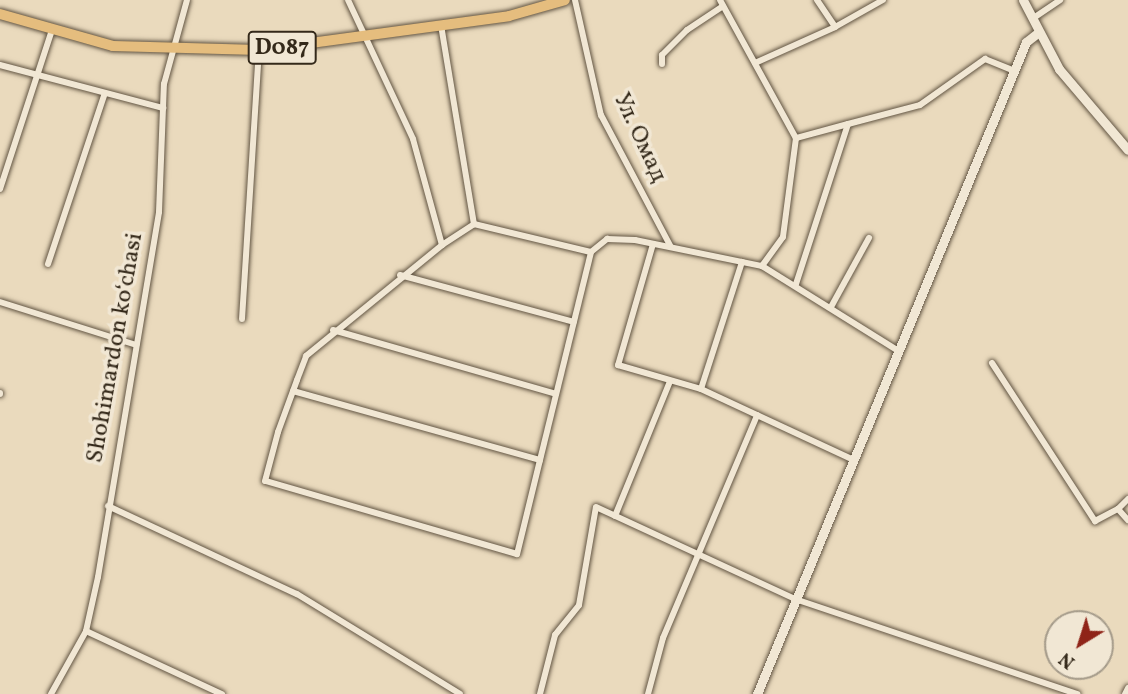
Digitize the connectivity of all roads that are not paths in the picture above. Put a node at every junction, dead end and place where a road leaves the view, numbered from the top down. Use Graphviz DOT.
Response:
graph roads {
  1 [pos="187,0"];
  2 [pos="348,0"];
  3 [pos="565,0"];
  4 [pos="575,0"];
  5 [pos="817,0"];
  6 [pos="883,0"];
  7 [pos="1023,0"];
  8 [pos="1060,0"];
  9 [pos="722,3"];
  10 [pos="0,14"];
  11 [pos="1032,19"];
  12 [pos="441,25"];
  13 [pos="835,27"];
  14 [pos="52,30"];
  15 [pos="1039,32"];
  16 [pos="360,35"];
  17 [pos="259,50"];
  18 [pos="174,51"];
  19 [pos="755,62"];
  20 [pos="662,64"];
  21 [pos="0,65"];
  22 [pos="1014,71"];
  23 [pos="38,77"];
  24 [pos="105,93"];
  25 [pos="163,108"];
  26 [pos="848,124"];
  27 [pos="796,138"];
  28 [pos="1128,150"];
  29 [pos="0,189"];
  30 [pos="474,225"];
  31 [pos="869,238"];
  32 [pos="653,244"];
  33 [pos="442,245"];
  34 [pos="671,247"];
  35 [pos="591,252"];
  36 [pos="741,262"];
  37 [pos="48,264"];
  38 [pos="762,266"];
  39 [pos="400,275"];
  40 [pos="796,284"];
  41 [pos="0,302"];
  42 [pos="831,307"];
  43 [pos="242,319"];
  44 [pos="574,322"];
  45 [pos="333,330"];
  46 [pos="136,345"];
  47 [pos="897,350"];
  48 [pos="992,363"];
  49 [pos="670,381"];
  50 [pos="701,388"];
  51 [pos="293,391"];
  52 [pos="556,394"];
  53 [pos="757,415"];
  54 [pos="852,459"];
  55 [pos="540,460"];
  56 [pos="1128,499"];
  57 [pos="108,506"];
  58 [pos="1118,509"];
  59 [pos="615,516"];
  60 [pos="1128,520"];
  61 [pos="698,554"];
  62 [pos="795,599"];
  63 [pos="86,631"];
  64 [pos="1128,688"];
  65 [pos="51,694"];
  66 [pos="222,694"];
  67 [pos="460,694"];
  68 [pos="540,694"];
  69 [pos="648,694"];
  70 [pos="757,694"];
  71 [pos="1077,694"];
  72 [pos="1125,694"];
  1 -- 18 [label="street, Shohimardon koʻchasi"];
  2 -- 16 [label="street"];
  3 -- 12 [label="main road, D087"];
  4 -- 34 [label="street, Ул. Омад"];
  5 -- 13 [label="street"];
  6 -- 13 [label="street"];
  7 -- 11 [label="street"];
  8 -- 11 [label="street"];
  9 -- 19 [label="street"];
  9 -- 20 [label="street"];
  10 -- 14 [label="main road, D087"];
  11 -- 15 [label="street"];
  12 -- 16 [label="main road, D087"];
  12 -- 30 [label="street"];
  13 -- 19 [label="street"];
  14 -- 18 [label="main road, D087"];
  14 -- 23 [label="street"];
  15 -- 22 [label="street"];
  15 -- 28 [label="street"];
  16 -- 17 [label="main road, D087"];
  16 -- 33 [label="street"];
  17 -- 18 [label="main road, D087"];
  17 -- 43 [label="street"];
  18 -- 25 [label="street, Shohimardon koʻchasi"];
  19 -- 27 [label="street"];
  21 -- 23 [label="street"];
  22 -- 26 [label="street"];
  22 -- 47 [label="street"];
  23 -- 24 [label="street"];
  23 -- 29 [label="street"];
  24 -- 25 [label="street"];
  24 -- 37 [label="street"];
  25 -- 46 [label="street, Shohimardon koʻchasi"];
  26 -- 27 [label="street"];
  26 -- 40 [label="street"];
  27 -- 38 [label="street"];
  30 -- 33 [label="street"];
  30 -- 35 [label="street"];
  31 -- 42 [label="street"];
  32 -- 34 [label="street"];
  32 -- 35 [label="street"];
  32 -- 49 [label="street"];
  33 -- 39 [label="street"];
  34 -- 36 [label="street"];
  35 -- 44 [label="street"];
  36 -- 38 [label="street"];
  36 -- 50 [label="street"];
  38 -- 40 [label="street"];
  39 -- 44 [label="street"];
  39 -- 45 [label="street"];
  40 -- 42 [label="street"];
  41 -- 46 [label="street"];
  42 -- 47 [label="street"];
  44 -- 52 [label="street"];
  45 -- 51 [label="street"];
  45 -- 52 [label="street"];
  46 -- 57 [label="street, Shohimardon koʻchasi"];
  47 -- 54 [label="street"];
  48 -- 58 [label="street"];
  49 -- 50 [label="street"];
  49 -- 59 [label="street"];
  50 -- 53 [label="street"];
  51 -- 55 [label="street"];
  51 -- 55 [label="street"];
  52 -- 55 [label="street"];
  53 -- 54 [label="street"];
  53 -- 61 [label="street"];
  54 -- 62 [label="street"];
  56 -- 58 [label="street"];
  57 -- 63 [label="street, Shohimardon koʻchasi"];
  57 -- 67 [label="street"];
  58 -- 60 [label="street"];
  59 -- 61 [label="street"];
  59 -- 68 [label="street"];
  61 -- 62 [label="street"];
  61 -- 69 [label="street"];
  62 -- 70 [label="street"];
  62 -- 71 [label="street"];
  63 -- 65 [label="street, Shohimardon koʻchasi"];
  63 -- 66 [label="street"];
  64 -- 72 [label="street"];
}
